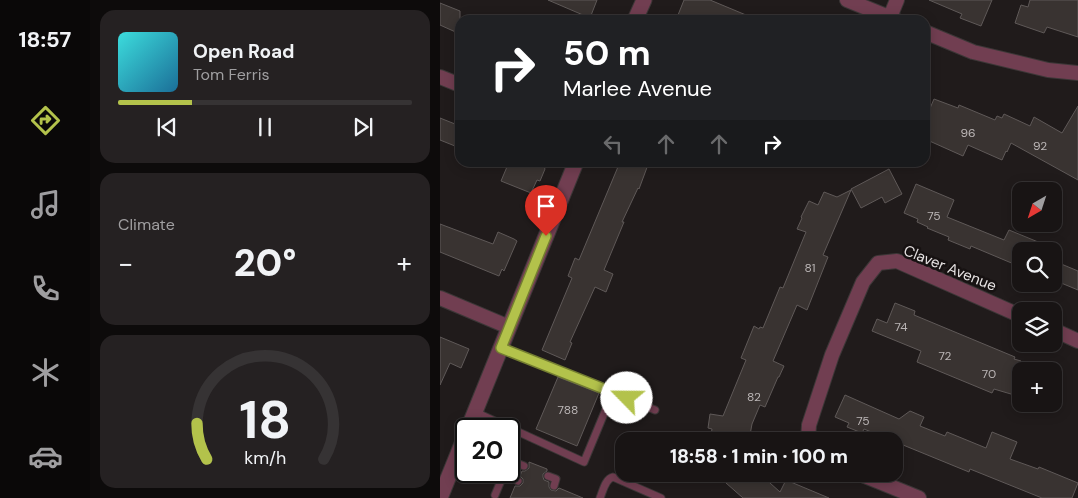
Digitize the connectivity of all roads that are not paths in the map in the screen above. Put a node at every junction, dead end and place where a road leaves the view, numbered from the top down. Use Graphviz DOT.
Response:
graph roads {
  1 [pos="644,0"];
  2 [pos="848,0"];
  3 [pos="897,0"];
  4 [pos="638,15"];
  5 [pos="884,15"];
  6 [pos="894,15"];
  7 [pos="930,34"];
  8 [pos="1078,73"];
  9 [pos="440,77"];
  10 [pos="455,83"];
  11 [pos="574,167"];
  12 [pos="440,298"];
  13 [pos="1012,312"];
  14 [pos="509,327"];
  15 [pos="1062,334"];
  16 [pos="1078,341"];
  17 [pos="501,348"];
  18 [pos="613,392"];
  19 [pos="655,410"];
  20 [pos="475,412"];
  21 [pos="473,418"];
  22 [pos="809,432"];
  23 [pos="520,464"];
  24 [pos="524,466"];
  25 [pos="455,467"];
  26 [pos="548,476"];
  27 [pos="880,482"];
  28 [pos="500,483"];
  29 [pos="554,486"];
  30 [pos="497,497"];
  31 [pos="440,498"];
  32 [pos="600,498"];
  33 [pos="660,498"];
  34 [pos="919,498"];
  1 -- 4 [label="street"];
  2 -- 5 [label="street"];
  3 -- 6 [label="street"];
  7 -- 8 [label="street"];
  9 -- 10 [label="street"];
  11 -- 14 [label="street"];
  12 -- 14 [label="street"];
  13 -- 22 [label="street, Claver Avenue"];
  14 -- 17 [label="street"];
  15 -- 16 [label="street"];
  17 -- 18 [label="lane"];
  17 -- 20 [label="street"];
  18 -- 19 [label="lane"];
  18 -- 20 [label="lane"];
  20 -- 21 [label="street"];
  23 -- 24 [label="lane"];
  25 -- 31 [label="street"];
  26 -- 29 [label="lane"];
  27 -- 34 [label="street"];
  28 -- 30 [label="lane"];
  32 -- 33 [label="lane"];
}
